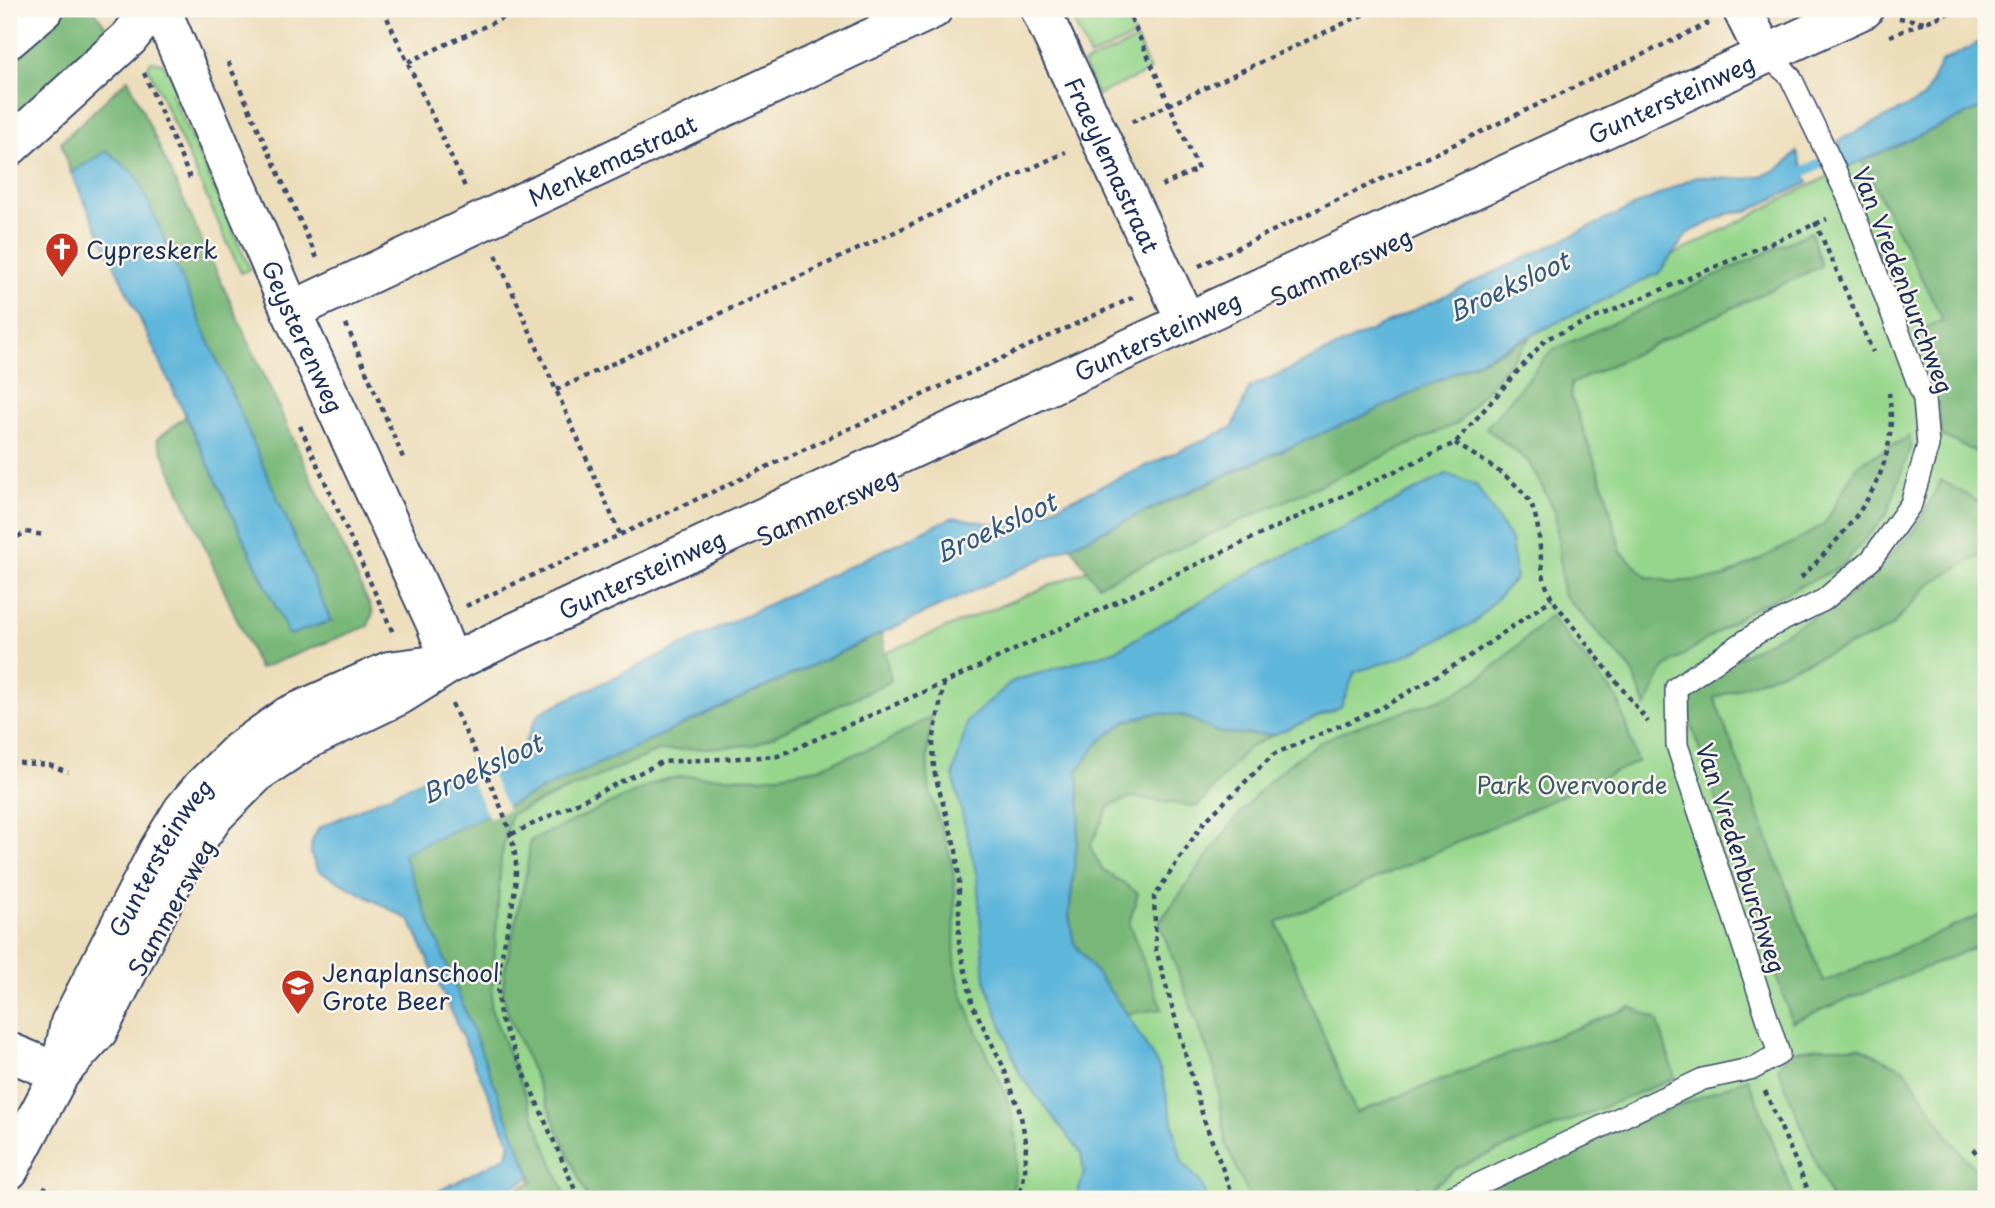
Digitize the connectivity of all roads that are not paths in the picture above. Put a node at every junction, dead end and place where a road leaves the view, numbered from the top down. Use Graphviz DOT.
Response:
graph roads {
  1 [pos="44,9"];
  2 [pos="152,9"];
  3 [pos="161,9"];
  4 [pos="933,9"];
  5 [pos="1040,9"];
  6 [pos="1742,9"];
  7 [pos="1864,9"];
  8 [pos="9,39"];
  9 [pos="1764,53"];
  10 [pos="9,147"];
  11 [pos="291,310"];
  12 [pos="1186,321"];
  13 [pos="454,686"];
  14 [pos="9,1052"];
  15 [pos="60,1073"];
  16 [pos="9,1170"];
  17 [pos="1447,1199"];
  1 -- 8 [label="street"];
  2 -- 10 [label="street"];
  3 -- 11 [label="street, Geysterenweg"];
  4 -- 11 [label="street, Menkemastraat"];
  5 -- 12 [label="street, Fraeylemastraat"];
  6 -- 9 [label="street"];
  7 -- 9 [label="street, Guntersteinweg"];
  9 -- 12 [label="street, Guntersteinweg"];
  9 -- 17 [label="lane, Van Vredenburchweg"];
  11 -- 13 [label="street, Geysterenweg"];
  12 -- 13 [label="street, Guntersteinweg"];
  13 -- 15 [label="street, Guntersteinweg"];
  14 -- 15 [label="street"];
  15 -- 16 [label="street, Guntersteinweg"];
}
